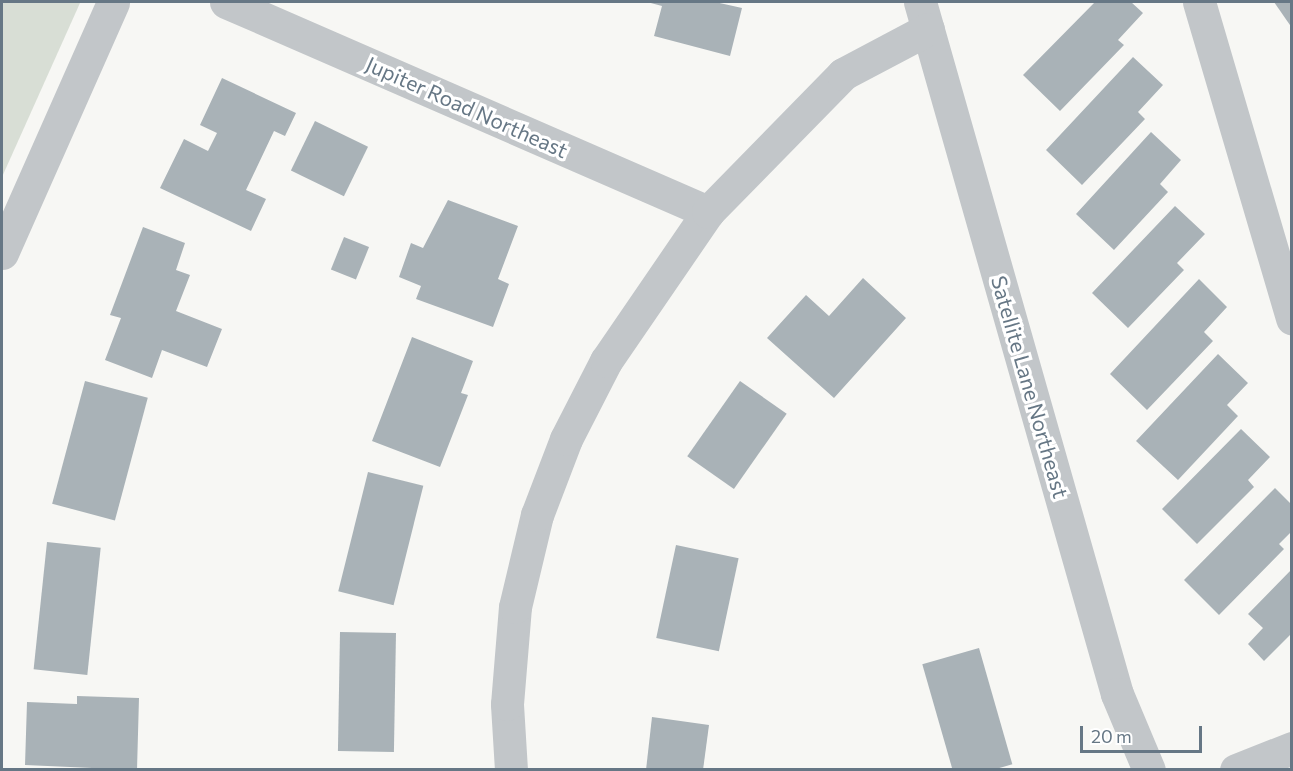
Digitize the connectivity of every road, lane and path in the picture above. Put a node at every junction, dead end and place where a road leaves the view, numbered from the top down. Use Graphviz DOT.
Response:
graph roads {
  1 [pos="113,2"];
  2 [pos="226,2"];
  3 [pos="1199,2"];
  4 [pos="924,15"];
  5 [pos="708,212"];
  6 [pos="2,254"];
  7 [pos="1292,319"];
  8 [pos="1292,748"];
  9 [pos="512,770"];
  10 [pos="1149,770"];
  11 [pos="1236,770"];
  1 -- 6 [label="street"];
  2 -- 5 [label="street, Jupiter Road Northeast"];
  3 -- 7 [label="street"];
  4 -- 5 [label="street"];
  4 -- 10 [label="street, Satellite Lane Northeast"];
  5 -- 9 [label="street"];
  8 -- 11 [label="street"];
}
